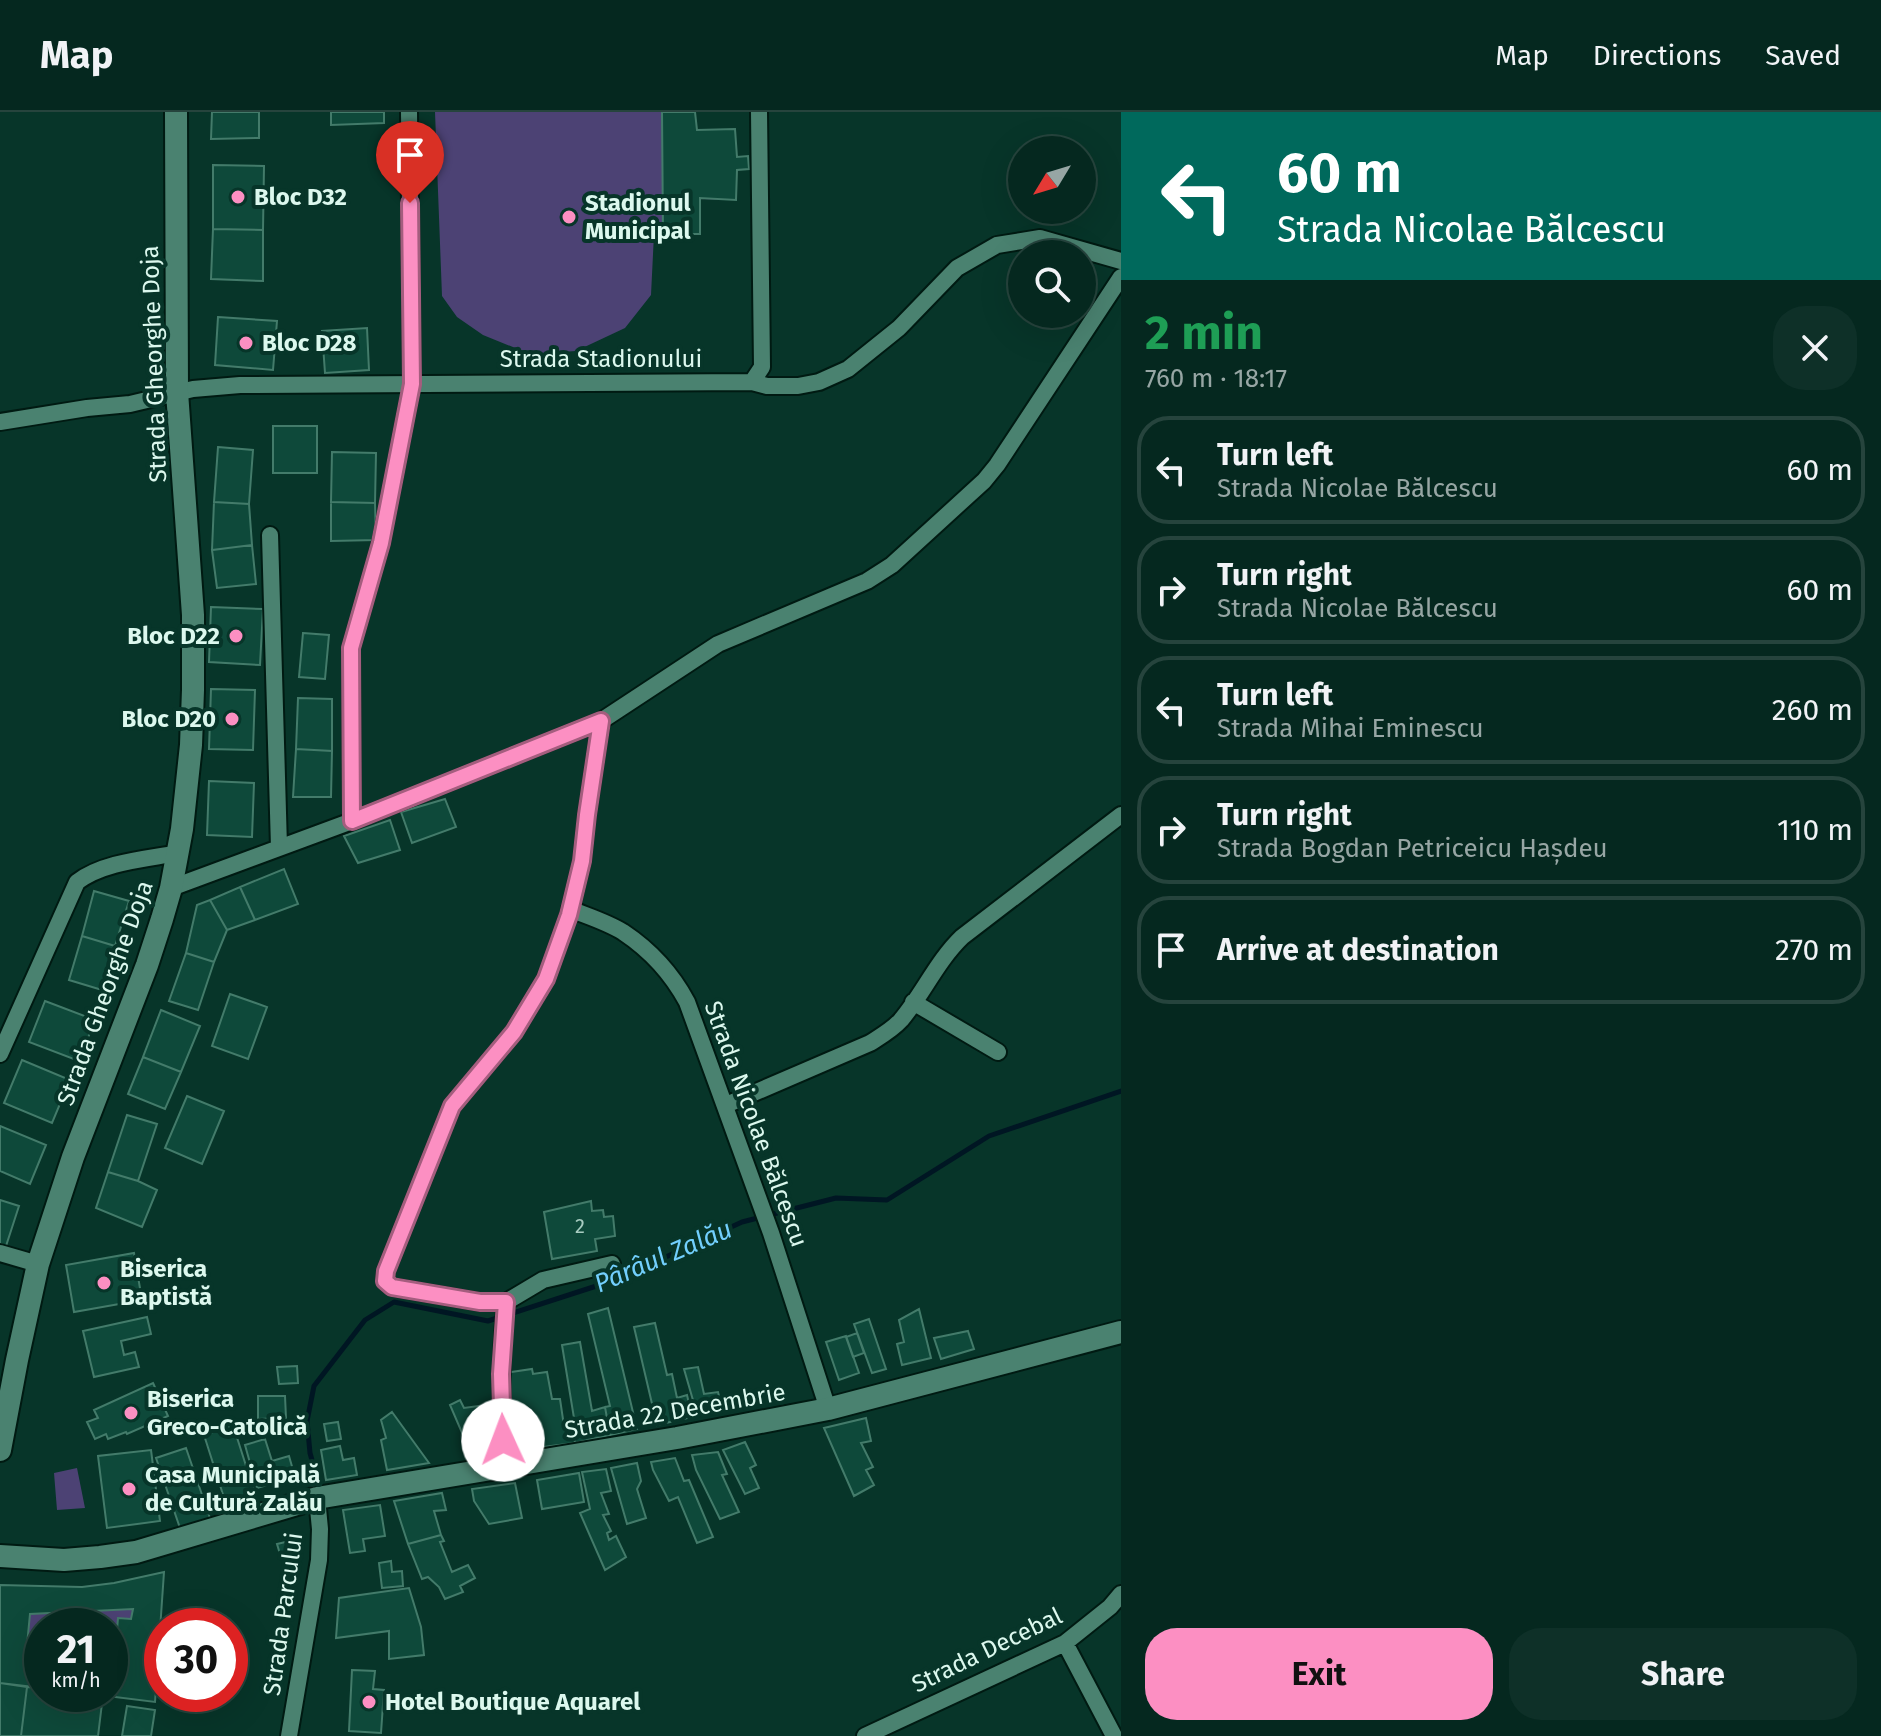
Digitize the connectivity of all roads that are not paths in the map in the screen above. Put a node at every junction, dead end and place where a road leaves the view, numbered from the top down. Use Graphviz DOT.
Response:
graph roads {
  1 [pos="176,112"];
  2 [pos="409,112"];
  3 [pos="759,112"];
  4 [pos="1121,261"];
  5 [pos="1121,277"];
  6 [pos="752,382"];
  7 [pos="412,384"];
  8 [pos="177,392"];
  9 [pos="0,422"];
  10 [pos="270,535"];
  11 [pos="601,721"];
  12 [pos="1121,815"];
  13 [pos="352,821"];
  14 [pos="279,847"];
  15 [pos="178,853"];
  16 [pos="171,888"];
  17 [pos="570,909"];
  18 [pos="913,1002"];
  19 [pos="998,1052"];
  20 [pos="0,1054"];
  21 [pos="726,1105"];
  22 [pos="0,1253"];
  23 [pos="38,1264"];
  24 [pos="612,1264"];
  25 [pos="506,1302"];
  26 [pos="1121,1332"];
  27 [pos="828,1409"];
  28 [pos="0,1450"];
  29 [pos="506,1468"];
  30 [pos="317,1498"];
  31 [pos="0,1556"];
  32 [pos="1121,1594"];
  33 [pos="1065,1643"];
  34 [pos="873,1734"];
  35 [pos="289,1736"];
  36 [pos="1114,1736"];
  1 -- 8 [label="main road, Strada Gheorghe Doja"];
  2 -- 7 [label="street"];
  3 -- 6 [label="street"];
  4 -- 6 [label="street, Strada Stadionului"];
  5 -- 11 [label="street"];
  6 -- 7 [label="street, Strada Stadionului"];
  7 -- 8 [label="street, Strada Stadionului"];
  7 -- 13 [label="street"];
  8 -- 9 [label="street, Strada Stadionului"];
  8 -- 15 [label="main road, Strada Gheorghe Doja"];
  10 -- 14 [label="street"];
  11 -- 13 [label="street"];
  11 -- 17 [label="street"];
  12 -- 18 [label="street"];
  13 -- 14 [label="street"];
  14 -- 16 [label="street"];
  15 -- 16 [label="main road, Strada Gheorghe Doja"];
  15 -- 20 [label="street"];
  16 -- 23 [label="main road, Strada Gheorghe Doja"];
  17 -- 21 [label="street, Strada Nicolae Bălcescu"];
  17 -- 25 [label="street"];
  18 -- 19 [label="street"];
  18 -- 21 [label="street"];
  21 -- 27 [label="street, Strada Nicolae Bălcescu"];
  22 -- 23 [label="street"];
  23 -- 28 [label="main road, Strada Gheorghe Doja"];
  24 -- 25 [label="street"];
  25 -- 29 [label="street"];
  26 -- 27 [label="main road, Strada 22 Decembrie"];
  27 -- 29 [label="main road, Strada 22 Decembrie"];
  29 -- 30 [label="main road, Strada 22 Decembrie"];
  30 -- 31 [label="main road, Strada 22 Decembrie"];
  30 -- 35 [label="street, Strada Parcului"];
  32 -- 33 [label="street, Strada Decebal"];
  33 -- 34 [label="street, Strada Decebal"];
  33 -- 36 [label="street"];
}
